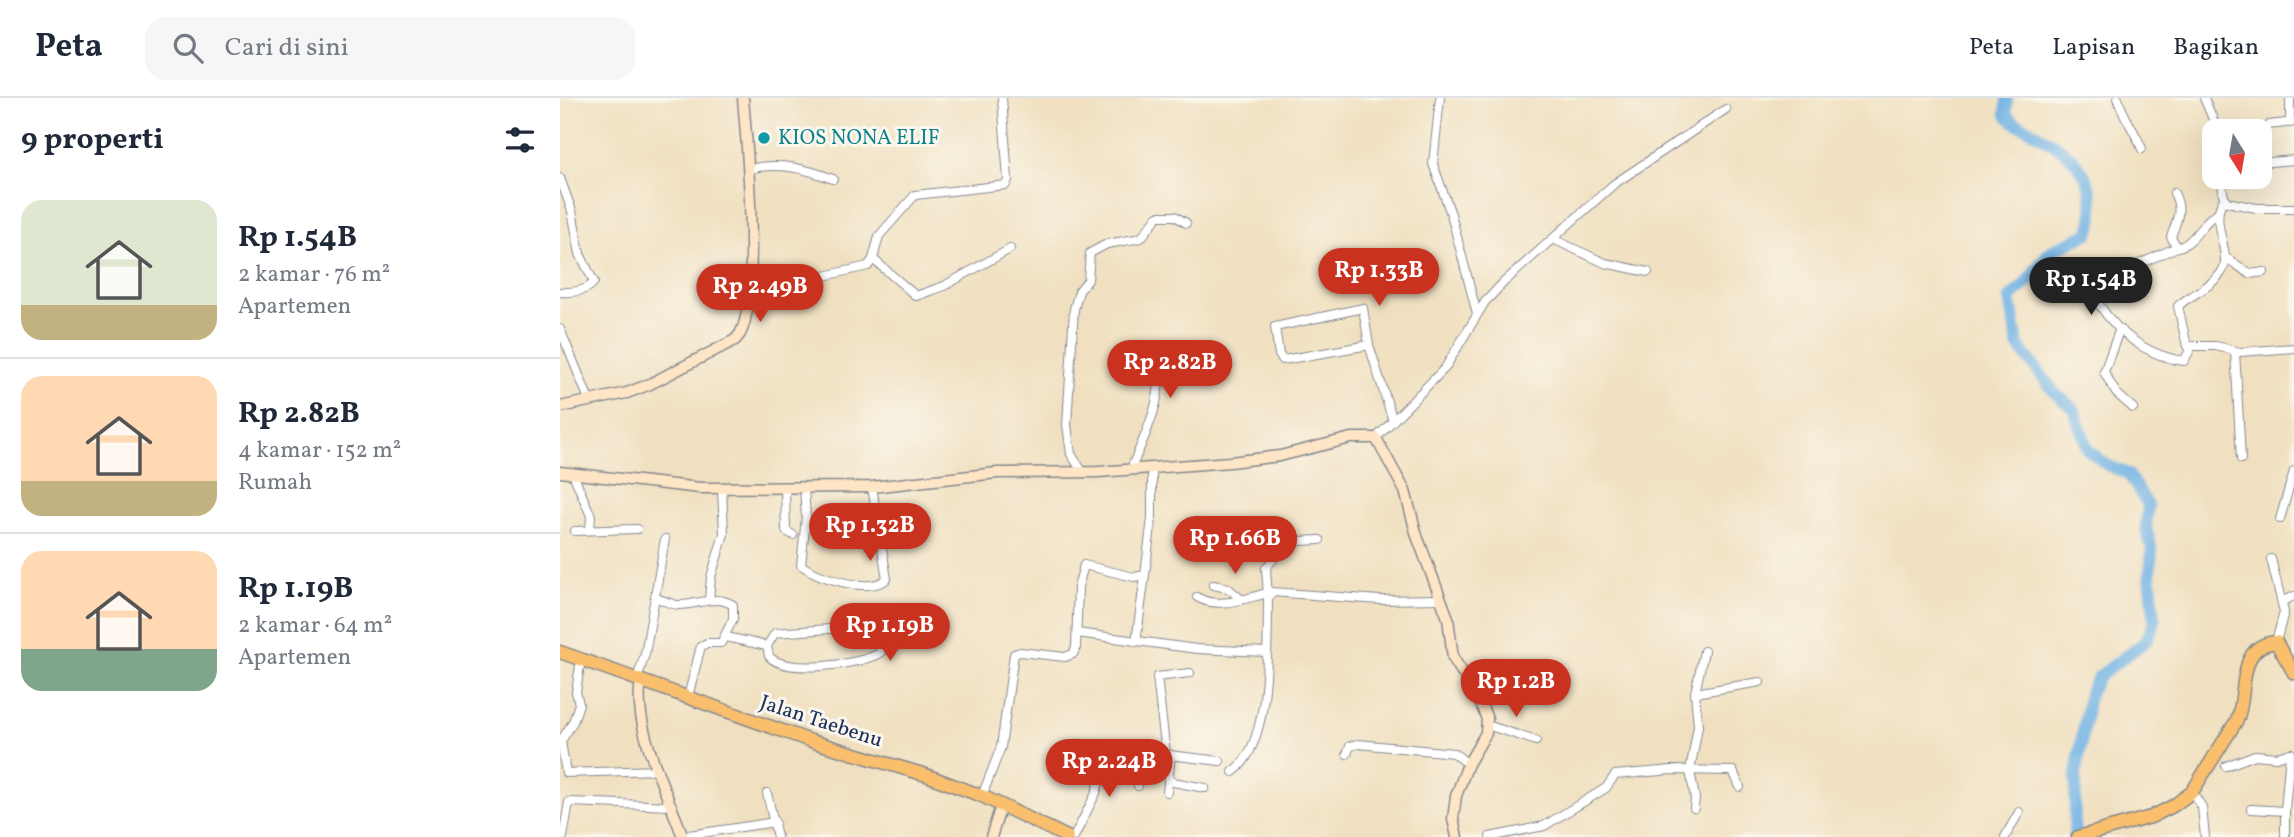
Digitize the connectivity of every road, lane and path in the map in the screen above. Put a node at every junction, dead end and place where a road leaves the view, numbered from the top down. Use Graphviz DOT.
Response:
graph roads {
  1 [pos="743,98"];
  2 [pos="1002,98"];
  3 [pos="1440,98"];
  4 [pos="2118,98"];
  5 [pos="2204,98"];
  6 [pos="2290,98"];
  7 [pos="1726,109"];
  8 [pos="2213,119"];
  9 [pos="2292,122"];
  10 [pos="2272,125"];
  11 [pos="2142,149"];
  12 [pos="2294,160"];
  13 [pos="2272,162"];
  14 [pos="748,169"];
  15 [pos="560,178"];
  16 [pos="833,179"];
  17 [pos="2223,189"];
  18 [pos="2174,193"];
  19 [pos="2224,198"];
  20 [pos="2294,208"];
  21 [pos="2217,213"];
  22 [pos="1186,223"];
  23 [pos="1555,240"];
  24 [pos="2177,247"];
  25 [pos="1010,249"];
  26 [pos="2225,257"];
  27 [pos="873,259"];
  28 [pos="1648,272"];
  29 [pos="2264,272"];
  30 [pos="560,292"];
  31 [pos="748,296"];
  32 [pos="1477,314"];
  33 [pos="560,329"];
  34 [pos="2119,331"];
  35 [pos="1368,345"];
  36 [pos="2191,348"];
  37 [pos="2294,348"];
  38 [pos="2235,351"];
  39 [pos="1130,363"];
  40 [pos="590,402"];
  41 [pos="560,407"];
  42 [pos="2133,408"];
  43 [pos="1393,421"];
  44 [pos="1376,438"];
  45 [pos="2241,459"];
  46 [pos="1152,468"];
  47 [pos="1131,469"];
  48 [pos="1082,471"];
  49 [pos="560,472"];
  50 [pos="2294,472"];
  51 [pos="573,474"];
  52 [pos="804,487"];
  53 [pos="872,487"];
  54 [pos="722,489"];
  55 [pos="785,489"];
  56 [pos="2280,519"];
  57 [pos="638,529"];
  58 [pos="590,530"];
  59 [pos="575,531"];
  60 [pos="793,535"];
  61 [pos="666,539"];
  62 [pos="1320,541"];
  63 [pos="2271,559"];
  64 [pos="1145,575"];
  65 [pos="1213,585"];
  66 [pos="1268,595"];
  67 [pos="2294,596"];
  68 [pos="1197,597"];
  69 [pos="656,598"];
  70 [pos="1241,599"];
  71 [pos="1441,599"];
  72 [pos="709,600"];
  73 [pos="2283,601"];
  74 [pos="1077,633"];
  75 [pos="726,636"];
  76 [pos="1136,642"];
  77 [pos="2276,642"];
  78 [pos="767,646"];
  79 [pos="1704,651"];
  80 [pos="560,652"];
  81 [pos="1268,652"];
  82 [pos="581,659"];
  83 [pos="1190,673"];
  84 [pos="2294,673"];
  85 [pos="639,680"];
  86 [pos="1760,682"];
  87 [pos="1695,693"];
  88 [pos="688,697"];
  89 [pos="1487,725"];
  90 [pos="1536,741"];
  91 [pos="1076,744"];
  92 [pos="1109,748"];
  93 [pos="1142,751"];
  94 [pos="2292,753"];
  95 [pos="1347,754"];
  96 [pos="1169,755"];
  97 [pos="1220,761"];
  98 [pos="1468,764"];
  99 [pos="2225,766"];
  100 [pos="658,770"];
  101 [pos="1690,771"];
  102 [pos="1233,772"];
  103 [pos="1168,781"];
  104 [pos="1138,786"];
  105 [pos="1740,787"];
  106 [pos="1205,788"];
  107 [pos="1167,792"];
  108 [pos="2192,792"];
  109 [pos="768,793"];
  110 [pos="982,796"];
  111 [pos="672,806"];
  112 [pos="1001,806"];
  113 [pos="1694,808"];
  114 [pos="2252,809"];
  115 [pos="2019,811"];
  116 [pos="2285,811"];
  117 [pos="775,822"];
  118 [pos="563,823"];
  119 [pos="563,837"];
  120 [pos="682,837"];
  121 [pos="777,837"];
  122 [pos="991,837"];
  123 [pos="1067,837"];
  124 [pos="1074,837"];
  125 [pos="1457,837"];
  126 [pos="1490,837"];
  127 [pos="2005,837"];
  128 [pos="2078,837"];
  129 [pos="2205,837"];
  130 [pos="2285,837"];
  1 -- 14 [label="street"];
  2 -- 27 [label="street"];
  3 -- 32 [label="street"];
  4 -- 11 [label="street"];
  5 -- 8 [label="street"];
  6 -- 9 [label="street"];
  7 -- 23 [label="street"];
  9 -- 10 [label="street"];
  12 -- 13 [label="street"];
  14 -- 16 [label="street"];
  14 -- 31 [label="street"];
  15 -- 30 [label="street"];
  17 -- 19 [label="street"];
  18 -- 24 [label="street"];
  19 -- 20 [label="street"];
  19 -- 21 [label="street"];
  21 -- 24 [label="street"];
  21 -- 26 [label="street"];
  22 -- 48 [label="street"];
  23 -- 28 [label="street"];
  23 -- 32 [label="street"];
  24 -- 34 [label="street"];
  25 -- 27 [label="street"];
  26 -- 29 [label="street"];
  26 -- 36 [label="street"];
  27 -- 31 [label="street"];
  31 -- 40 [label="street"];
  32 -- 43 [label="street"];
  33 -- 40 [label="street"];
  34 -- 36 [label="street"];
  34 -- 42 [label="street"];
  35 -- 35 [label="street"];
  35 -- 43 [label="street"];
  36 -- 38 [label="street"];
  37 -- 38 [label="street"];
  38 -- 45 [label="street"];
  39 -- 47 [label="street"];
  40 -- 41 [label="street"];
  43 -- 44 [label="street"];
  44 -- 46 [label="street"];
  44 -- 71 [label="street"];
  46 -- 47 [label="street"];
  46 -- 64 [label="street"];
  47 -- 48 [label="street"];
  48 -- 53 [label="street"];
  49 -- 51 [label="street"];
  50 -- 56 [label="street"];
  51 -- 54 [label="street"];
  51 -- 58 [label="street"];
  52 -- 53 [label="street"];
  52 -- 53 [label="street"];
  52 -- 55 [label="street"];
  54 -- 55 [label="street"];
  54 -- 72 [label="street"];
  55 -- 60 [label="street"];
  57 -- 58 [label="street"];
  58 -- 59 [label="street"];
  61 -- 69 [label="street"];
  62 -- 66 [label="street"];
  63 -- 73 [label="street"];
  64 -- 74 [label="street"];
  64 -- 76 [label="street"];
  65 -- 70 [label="street"];
  66 -- 70 [label="street"];
  66 -- 71 [label="street"];
  66 -- 81 [label="street"];
  67 -- 73 [label="street"];
  68 -- 70 [label="street"];
  69 -- 72 [label="street"];
  69 -- 85 [label="street"];
  71 -- 89 [label="street"];
  72 -- 75 [label="street"];
  73 -- 77 [label="street"];
  74 -- 76 [label="street"];
  74 -- 110 [label="street"];
  75 -- 78 [label="street"];
  75 -- 88 [label="street"];
  76 -- 81 [label="street"];
  77 -- 84 [label="main road"];
  77 -- 108 [label="main road"];
  78 -- 78 [label="street"];
  79 -- 87 [label="street"];
  80 -- 82 [label="main road, Jalan Taebenu"];
  81 -- 102 [label="street"];
  82 -- 85 [label="main road, Jalan Taebenu"];
  82 -- 100 [label="street"];
  83 -- 96 [label="street"];
  85 -- 88 [label="main road, Jalan Taebenu"];
  85 -- 100 [label="street"];
  86 -- 87 [label="street"];
  87 -- 101 [label="street"];
  88 -- 110 [label="main road, Jalan Taebenu"];
  89 -- 90 [label="street"];
  89 -- 98 [label="street"];
  91 -- 92 [label="street"];
  92 -- 93 [label="street"];
  92 -- 124 [label="street"];
  93 -- 96 [label="street"];
  93 -- 104 [label="street"];
  94 -- 99 [label="street"];
  94 -- 116 [label="street"];
  95 -- 98 [label="street"];
  96 -- 97 [label="street"];
  96 -- 103 [label="street"];
  98 -- 125 [label="street"];
  100 -- 111 [label="street"];
  101 -- 105 [label="street"];
  101 -- 113 [label="street"];
  101 -- 126 [label="street"];
  103 -- 106 [label="street"];
  103 -- 107 [label="street"];
  108 -- 128 [label="main road"];
  108 -- 129 [label="street"];
  109 -- 117 [label="street"];
  110 -- 112 [label="main road, Jalan Taebenu"];
  111 -- 118 [label="street"];
  111 -- 120 [label="street"];
  112 -- 122 [label="street"];
  112 -- 123 [label="main road, Jalan Taebenu"];
  114 -- 116 [label="street"];
  115 -- 127 [label="street"];
  116 -- 130 [label="street"];
  117 -- 120 [label="street"];
  117 -- 121 [label="street"];
  118 -- 119 [label="street"];
}
